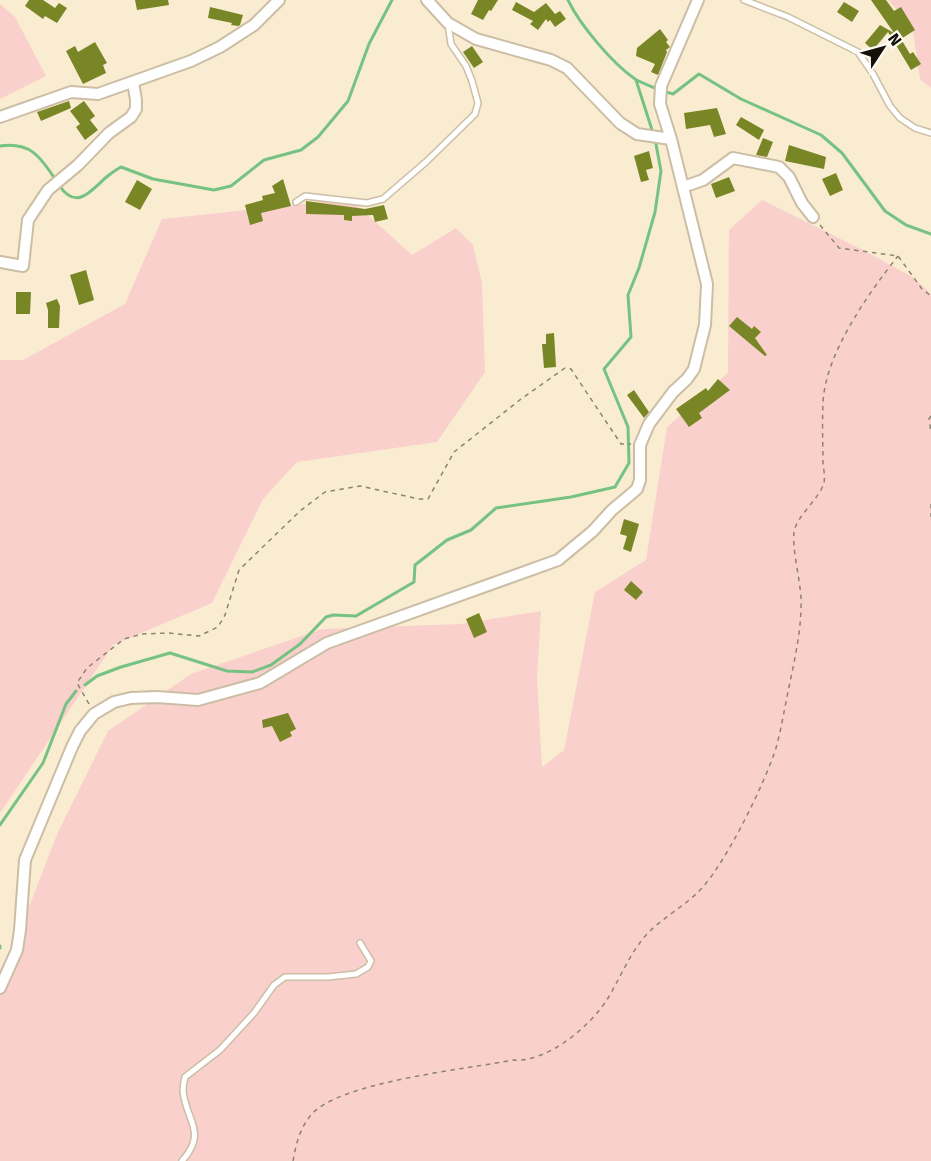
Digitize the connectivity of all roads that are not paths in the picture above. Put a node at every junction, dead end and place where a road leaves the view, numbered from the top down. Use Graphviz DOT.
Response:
graph roads {
  1 [pos="279,0"];
  2 [pos="427,0"];
  3 [pos="698,0"];
  4 [pos="744,0"];
  5 [pos="448,23"];
  6 [pos="133,82"];
  7 [pos="0,117"];
  8 [pos="931,133"];
  9 [pos="661,138"];
  10 [pos="683,187"];
  11 [pos="296,202"];
  12 [pos="813,217"];
  13 [pos="0,262"];
  14 [pos="360,943"];
  15 [pos="0,988"];
  16 [pos="182,1161"];
  1 -- 6 [label="street"];
  2 -- 5 [label="street"];
  3 -- 9 [label="street"];
  4 -- 8 [label="lane"];
  5 -- 9 [label="street"];
  5 -- 11 [label="lane"];
  6 -- 7 [label="street"];
  6 -- 13 [label="street"];
  9 -- 10 [label="street"];
  10 -- 12 [label="street"];
  10 -- 15 [label="street"];
  14 -- 16 [label="lane"];
}
